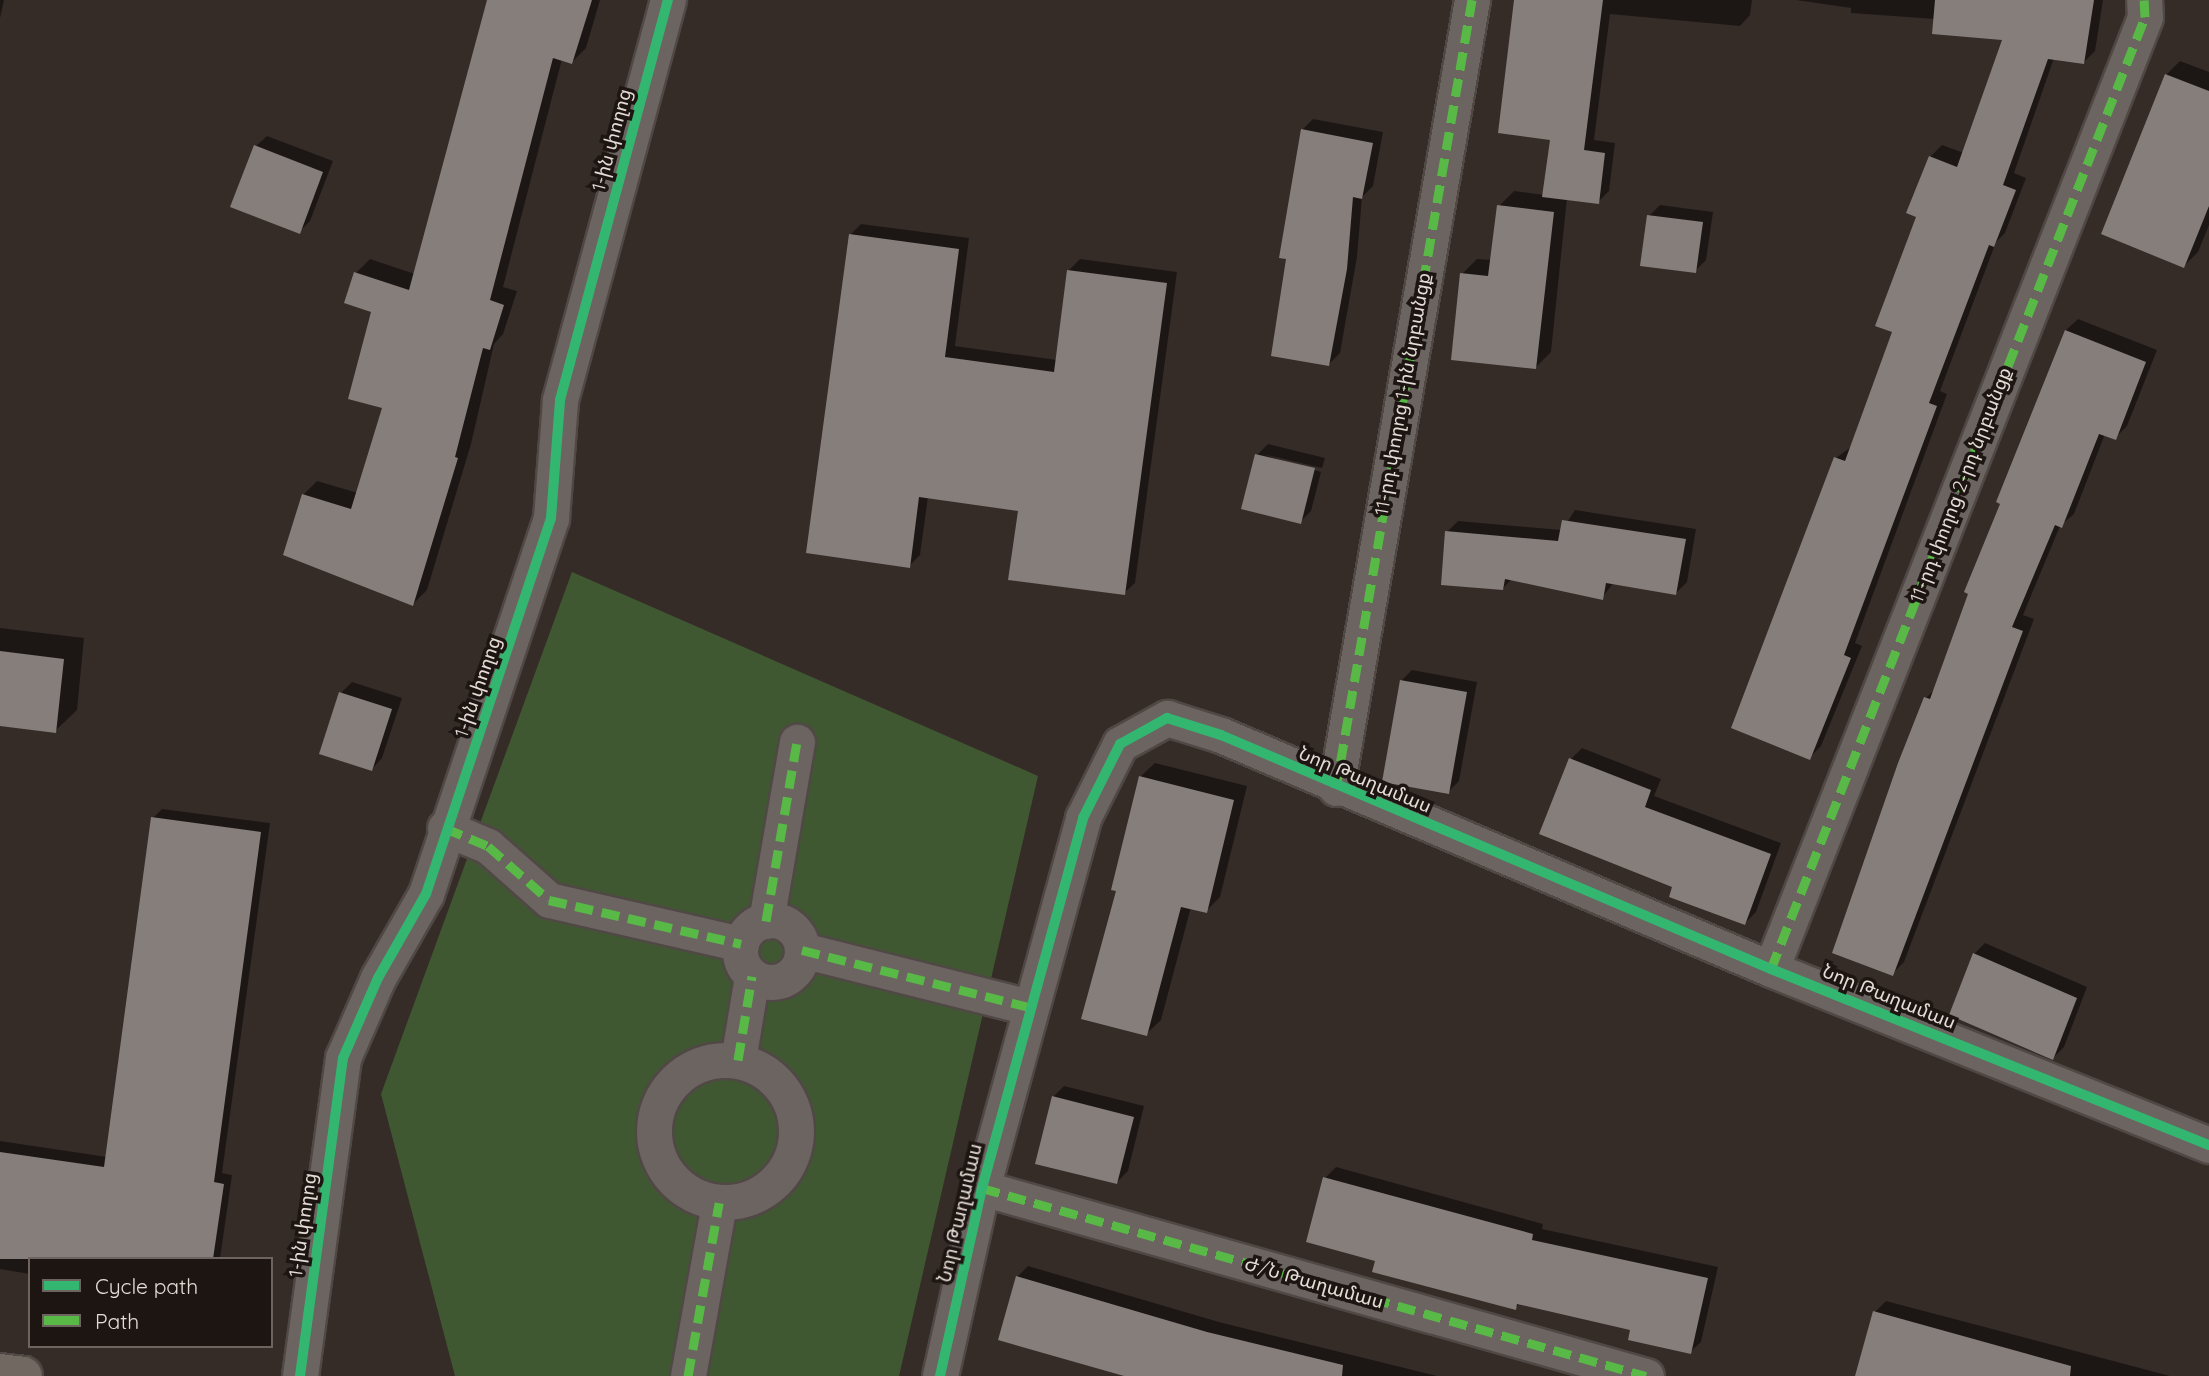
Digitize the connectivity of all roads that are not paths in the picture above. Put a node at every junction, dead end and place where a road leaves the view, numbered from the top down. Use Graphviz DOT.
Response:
graph roads {
  1 [pos="668,0"];
  2 [pos="1472,0"];
  3 [pos="2144,0"];
  4 [pos="797,742"];
  5 [pos="1336,788"];
  6 [pos="445,828"];
  7 [pos="753,947"];
  8 [pos="802,950"];
  9 [pos="1771,969"];
  10 [pos="1029,1007"];
  11 [pos="738,1060"];
  12 [pos="2209,1145"];
  13 [pos="982,1188"];
  14 [pos="719,1203"];
  15 [pos="0,1373"];
  16 [pos="23,1376"];
  17 [pos="300,1376"];
  18 [pos="688,1376"];
  19 [pos="940,1376"];
  20 [pos="1646,1376"];
  1 -- 6 [label="street, 1-ին փողոց"];
  2 -- 5 [label="street, 11-րդ փողոց 1-ին նրբանցք"];
  3 -- 9 [label="street, 11-րդ փողոց 2-րդ նրբանցք"];
  4 -- 7 [label="street"];
  5 -- 9 [label="street, Նոր Թաղամաս"];
  5 -- 10 [label="street, Նոր Թաղամաս"];
  6 -- 7 [label="street"];
  6 -- 17 [label="street, 1-ին փողոց"];
  7 -- 8 [label="street"];
  7 -- 8 [label="street"];
  7 -- 11 [label="street"];
  8 -- 10 [label="street"];
  9 -- 12 [label="street, Նոր Թաղամաս"];
  10 -- 13 [label="street, Նոր Թաղամաս"];
  11 -- 14 [label="street"];
  11 -- 14 [label="street"];
  13 -- 19 [label="street, Նոր Թաղամաս"];
  13 -- 20 [label="street, Ժ/Ն Թաղամաս"];
  14 -- 18 [label="street"];
  15 -- 16 [label="main road"];
}
